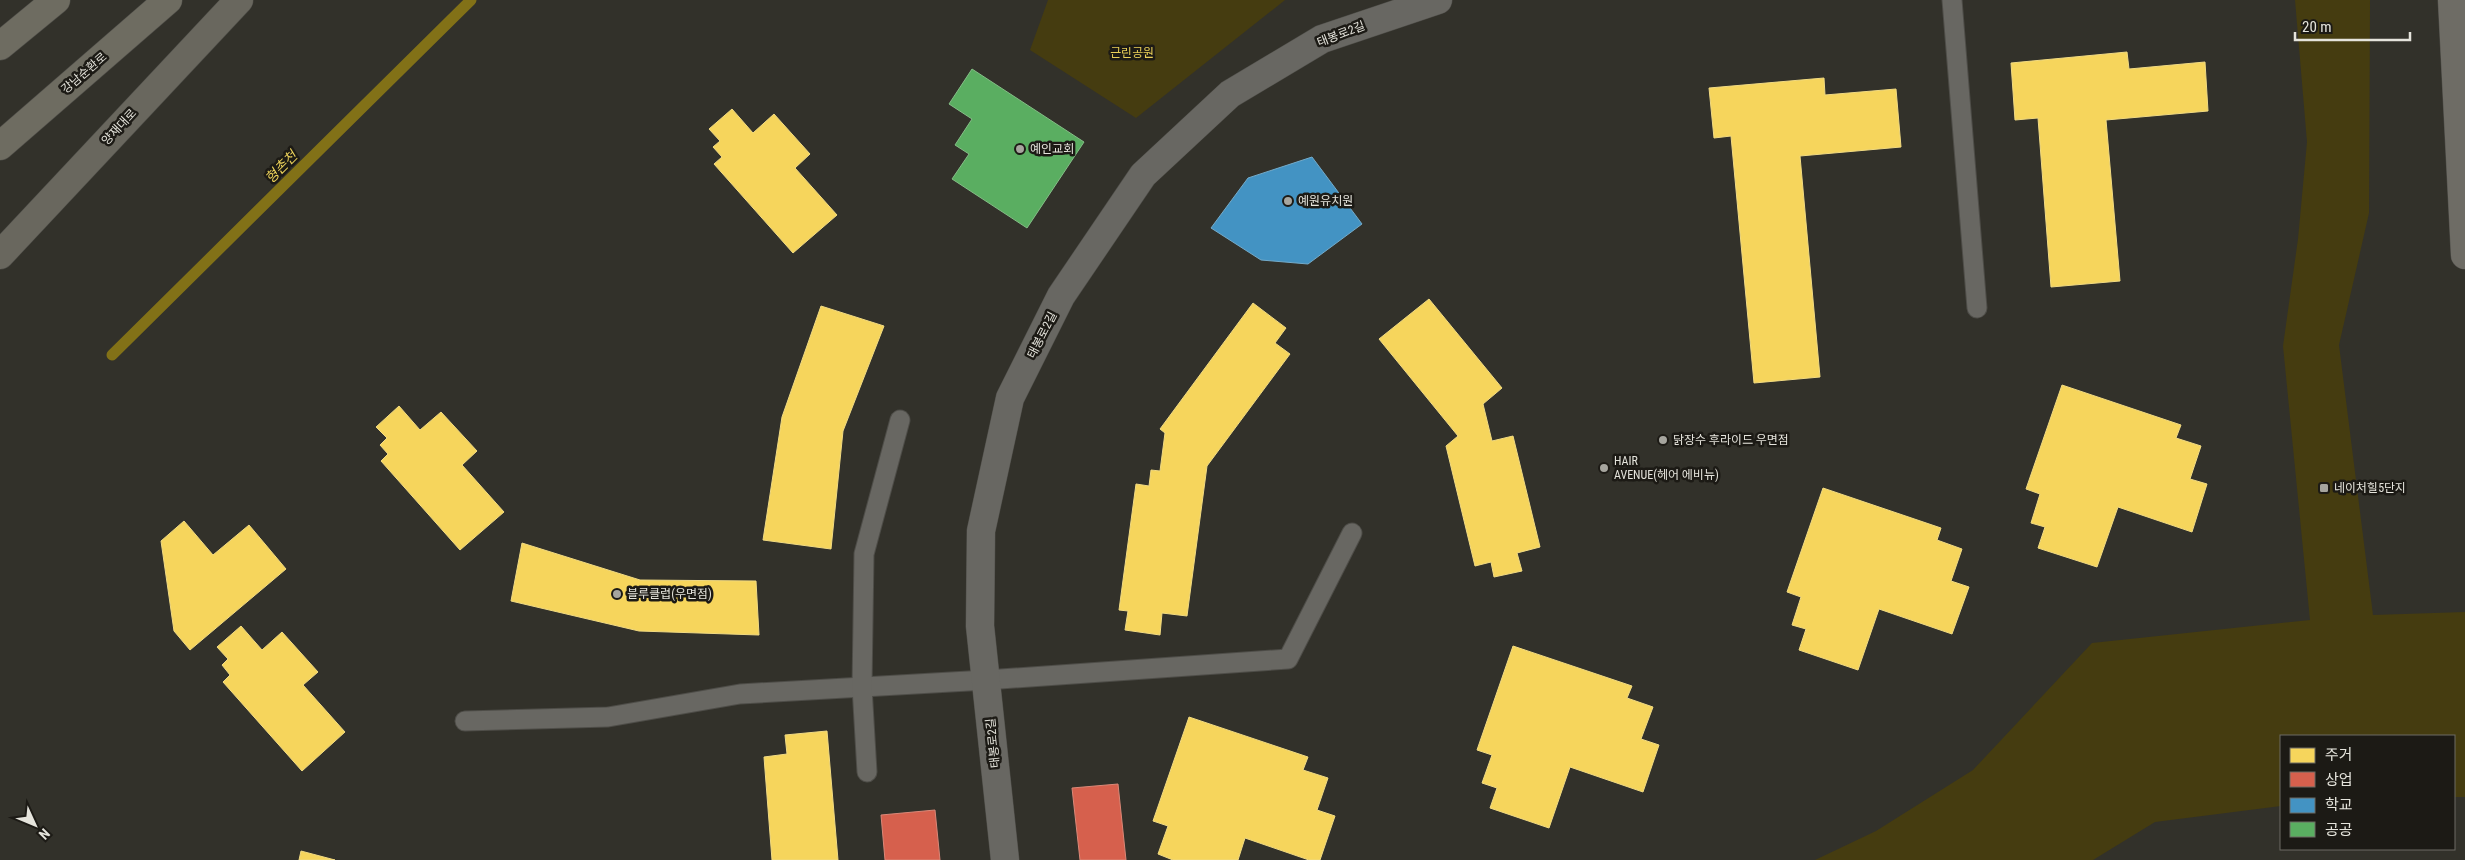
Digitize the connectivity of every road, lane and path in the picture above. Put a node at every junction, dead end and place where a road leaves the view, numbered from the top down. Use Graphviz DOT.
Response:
graph roads {
  1 [pos="56,0"];
  2 [pos="168,0"];
  3 [pos="239,0"];
  4 [pos="1438,0"];
  5 [pos="1952,0"];
  6 [pos="2452,0"];
  7 [pos="2,44"];
  8 [pos="64,89"];
  9 [pos="0,146"];
  10 [pos="0,153"];
  11 [pos="0,255"];
  12 [pos="2465,255"];
  13 [pos="1978,308"];
  14 [pos="900,420"];
  15 [pos="1352,533"];
  16 [pos="986,680"];
  17 [pos="862,687"];
  18 [pos="465,721"];
  19 [pos="867,772"];
  20 [pos="1005,860"];
  1 -- 7 [label="highway"];
  2 -- 8 [label="highway, 강남순환로"];
  3 -- 11 [label="main road, 양재대로"];
  4 -- 16 [label="street, 태봉로2길"];
  5 -- 13 [label="lane"];
  6 -- 12 [label="street"];
  8 -- 9 [label="highway, 강남순환로"];
  8 -- 10 [label="highway"];
  14 -- 17 [label="lane"];
  15 -- 16 [label="lane"];
  16 -- 17 [label="lane"];
  16 -- 20 [label="street, 태봉로2길"];
  17 -- 18 [label="lane"];
  17 -- 19 [label="lane"];
}
